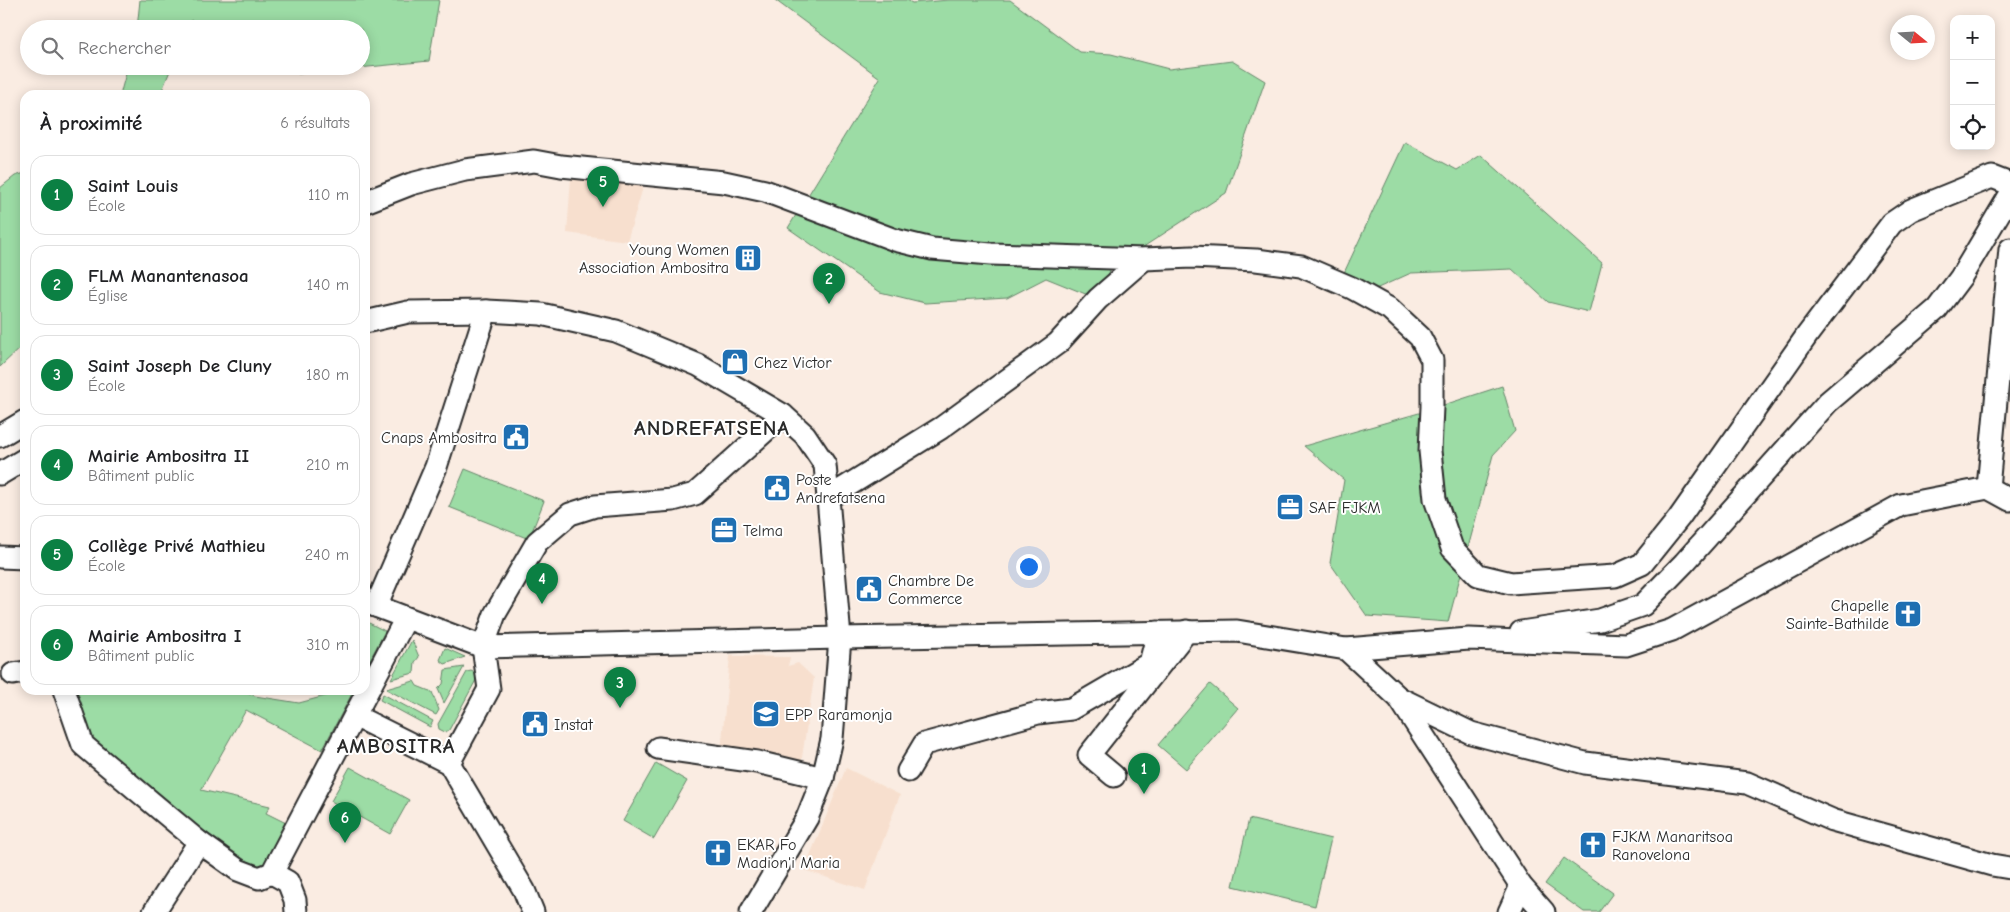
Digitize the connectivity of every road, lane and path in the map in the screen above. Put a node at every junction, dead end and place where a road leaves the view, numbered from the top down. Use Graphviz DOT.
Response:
graph roads {
  1 [pos="2010,184"];
  2 [pos="2010,195"];
  3 [pos="370,200"];
  4 [pos="2010,248"];
  5 [pos="1144,259"];
  6 [pos="486,311"];
  7 [pos="370,321"];
  8 [pos="783,415"];
  9 [pos="20,424"];
  10 [pos="0,436"];
  11 [pos="20,462"];
  12 [pos="0,474"];
  13 [pos="1988,488"];
  14 [pos="828,498"];
  15 [pos="2010,500"];
  16 [pos="0,557"];
  17 [pos="20,558"];
  18 [pos="371,604"];
  19 [pos="406,618"];
  20 [pos="1187,631"];
  21 [pos="1158,632"];
  22 [pos="840,638"];
  23 [pos="1469,640"];
  24 [pos="483,647"];
  25 [pos="1346,649"];
  26 [pos="370,687"];
  27 [pos="66,695"];
  28 [pos="366,695"];
  29 [pos="1399,698"];
  30 [pos="355,716"];
  31 [pos="658,748"];
  32 [pos="449,763"];
  33 [pos="908,771"];
  34 [pos="1114,776"];
  35 [pos="823,778"];
  36 [pos="199,842"];
  37 [pos="2010,868"];
  38 [pos="272,873"];
  39 [pos="1521,886"];
  40 [pos="154,912"];
  41 [pos="296,912"];
  42 [pos="533,912"];
  43 [pos="751,912"];
  44 [pos="1509,912"];
  45 [pos="1544,912"];
  1 -- 5 [label="street"];
  2 -- 23 [label="street"];
  3 -- 5 [label="street"];
  4 -- 13 [label="street"];
  5 -- 14 [label="street"];
  6 -- 7 [label="street"];
  6 -- 8 [label="street"];
  6 -- 18 [label="street"];
  8 -- 14 [label="street"];
  8 -- 24 [label="street"];
  9 -- 10 [label="street"];
  11 -- 12 [label="street"];
  13 -- 15 [label="street"];
  13 -- 23 [label="street"];
  14 -- 22 [label="street"];
  16 -- 17 [label="street"];
  18 -- 19 [label="street"];
  19 -- 24 [label="street"];
  19 -- 26 [label="street"];
  20 -- 21 [label="street"];
  20 -- 25 [label="street"];
  20 -- 34 [label="street"];
  21 -- 22 [label="street"];
  21 -- 33 [label="street"];
  22 -- 24 [label="street"];
  22 -- 35 [label="street"];
  23 -- 25 [label="street"];
  24 -- 32 [label="street"];
  25 -- 29 [label="street"];
  27 -- 36 [label="street"];
  28 -- 30 [label="street"];
  29 -- 37 [label="street"];
  29 -- 39 [label="street"];
  30 -- 32 [label="street"];
  30 -- 38 [label="street"];
  31 -- 35 [label="street"];
  32 -- 42 [label="street"];
  35 -- 43 [label="street"];
  36 -- 38 [label="street"];
  36 -- 40 [label="street"];
  38 -- 41 [label="street"];
  39 -- 44 [label="street"];
  39 -- 45 [label="street"];
}
